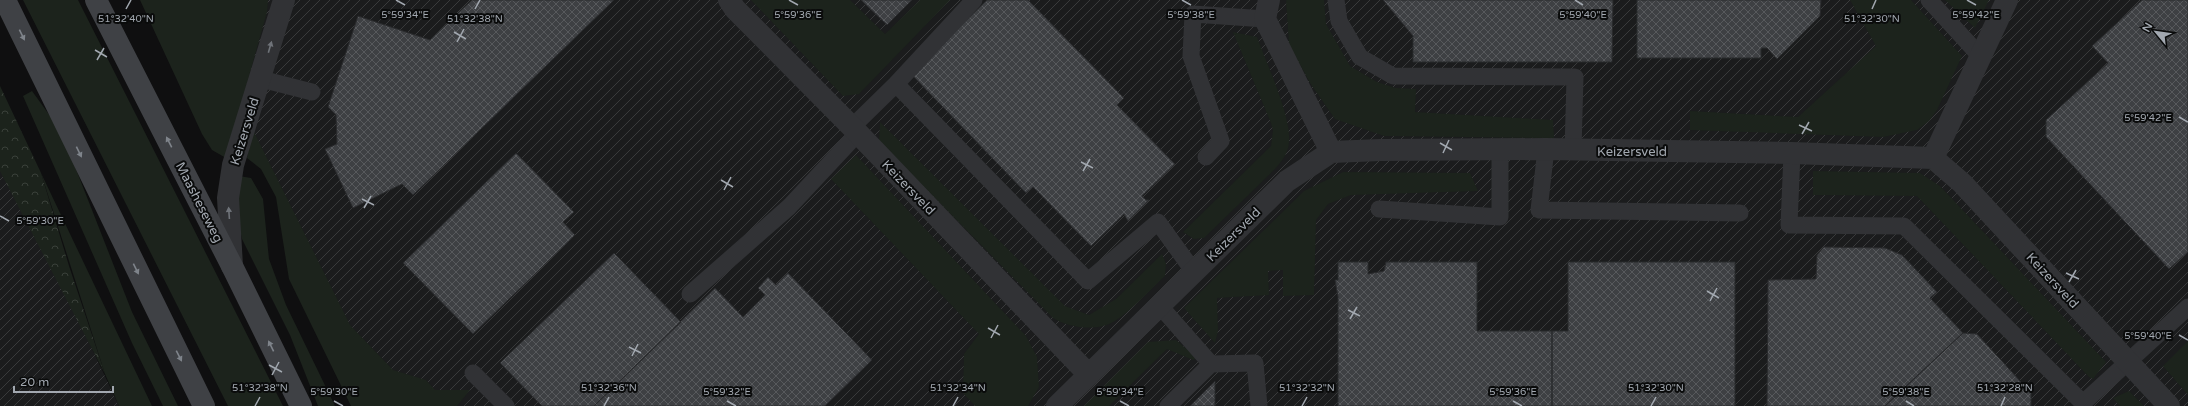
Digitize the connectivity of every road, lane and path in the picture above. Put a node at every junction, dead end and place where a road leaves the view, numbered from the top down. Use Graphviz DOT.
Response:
graph roads {
  1 [pos="5,0"];
  2 [pos="96,0"];
  3 [pos="284,0"];
  4 [pos="729,0"];
  5 [pos="974,0"];
  6 [pos="1336,0"];
  7 [pos="1929,0"];
  8 [pos="2007,0"];
  9 [pos="1190,7"];
  10 [pos="1267,10"];
  11 [pos="1981,57"];
  12 [pos="261,79"];
  13 [pos="896,84"];
  14 [pos="312,92"];
  15 [pos="855,130"];
  16 [pos="1546,150"];
  17 [pos="1500,151"];
  18 [pos="1573,151"];
  19 [pos="1331,152"];
  20 [pos="1792,153"];
  21 [pos="1206,156"];
  22 [pos="1933,158"];
  23 [pos="1379,209"];
  24 [pos="1740,213"];
  25 [pos="232,266"];
  26 [pos="1194,272"];
  27 [pos="690,294"];
  28 [pos="1160,306"];
  29 [pos="2188,307"];
  30 [pos="2128,361"];
  31 [pos="1211,364"];
  32 [pos="473,373"];
  33 [pos="1089,374"];
  34 [pos="2082,405"];
  35 [pos="204,406"];
  36 [pos="301,406"];
  37 [pos="506,406"];
  38 [pos="1057,406"];
  39 [pos="1168,406"];
  40 [pos="1258,406"];
  41 [pos="2169,406"];
  1 -- 35 [label="main road, one-way"];
  25 -- 2 [label="main road, Maasheseweg, one-way"];
  12 -- 3 [label="street, Keizersveld, one-way"];
  4 -- 15 [label="street, Keizersveld"];
  5 -- 13 [label="lane"];
  6 -- 18 [label="lane"];
  7 -- 11 [label="lane"];
  8 -- 11 [label="street"];
  9 -- 10 [label="lane"];
  9 -- 21 [label="lane"];
  10 -- 19 [label="street"];
  11 -- 22 [label="street"];
  12 -- 14 [label="lane"];
  25 -- 12 [label="street, Keizersveld, one-way"];
  13 -- 15 [label="lane"];
  13 -- 26 [label="lane"];
  15 -- 27 [label="lane"];
  15 -- 33 [label="street, Keizersveld"];
  16 -- 17 [label="street, Keizersveld"];
  16 -- 18 [label="street, Keizersveld"];
  16 -- 24 [label="lane"];
  17 -- 19 [label="street, Keizersveld"];
  17 -- 23 [label="lane"];
  18 -- 20 [label="street, Keizersveld"];
  19 -- 26 [label="street, Keizersveld"];
  20 -- 22 [label="street, Keizersveld"];
  20 -- 34 [label="lane"];
  22 -- 30 [label="street, Keizersveld"];
  36 -- 25 [label="main road, Maasheseweg, one-way"];
  26 -- 28 [label="street, Keizersveld"];
  28 -- 31 [label="lane"];
  28 -- 33 [label="street, Keizersveld"];
  29 -- 30 [label="lane"];
  30 -- 34 [label="lane"];
  30 -- 41 [label="street, Keizersveld"];
  31 -- 39 [label="lane"];
  31 -- 40 [label="lane"];
  32 -- 37 [label="lane"];
  33 -- 38 [label="street, Keizersveld"];
}
